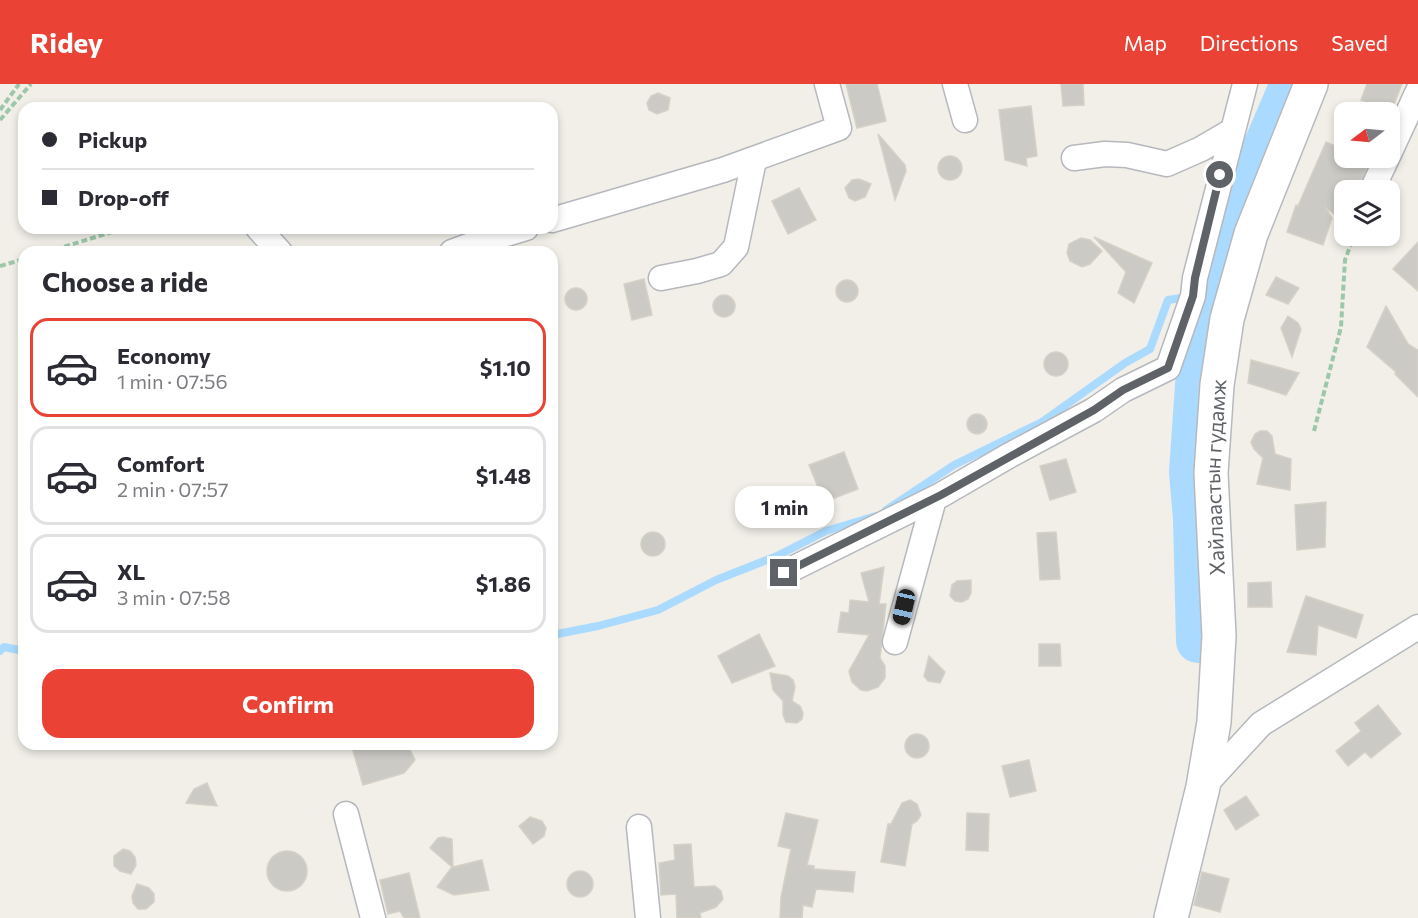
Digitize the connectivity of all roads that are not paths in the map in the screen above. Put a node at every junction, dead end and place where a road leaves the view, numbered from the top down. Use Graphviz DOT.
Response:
graph roads {
  1 [pos="827,84"];
  2 [pos="955,84"];
  3 [pos="1245,84"];
  4 [pos="1311,84"];
  5 [pos="1418,91"];
  6 [pos="965,120"];
  7 [pos="1400,130"];
  8 [pos="1232,131"];
  9 [pos="1074,158"];
  10 [pos="754,160"];
  11 [pos="558,218"];
  12 [pos="264,234"];
  13 [pos="506,234"];
  14 [pos="274,246"];
  15 [pos="468,246"];
  16 [pos="661,278"];
  17 [pos="933,499"];
  18 [pos="784,573"];
  19 [pos="1418,627"];
  20 [pos="895,642"];
  21 [pos="1203,787"];
  22 [pos="346,814"];
  23 [pos="639,826"];
  24 [pos="373,918"];
  25 [pos="648,918"];
  26 [pos="1172,918"];
  1 -- 10 [label="street"];
  2 -- 6 [label="street"];
  3 -- 8 [label="street"];
  4 -- 21 [label="main road, Хайлаастын гудамж"];
  5 -- 7 [label="street"];
  8 -- 9 [label="street"];
  8 -- 17 [label="street"];
  10 -- 11 [label="street"];
  10 -- 16 [label="street"];
  12 -- 14 [label="street"];
  13 -- 15 [label="street"];
  17 -- 18 [label="street"];
  17 -- 20 [label="street"];
  19 -- 21 [label="street"];
  21 -- 26 [label="main road, Хайлаастын гудамж"];
  22 -- 24 [label="street"];
  23 -- 25 [label="street"];
}
